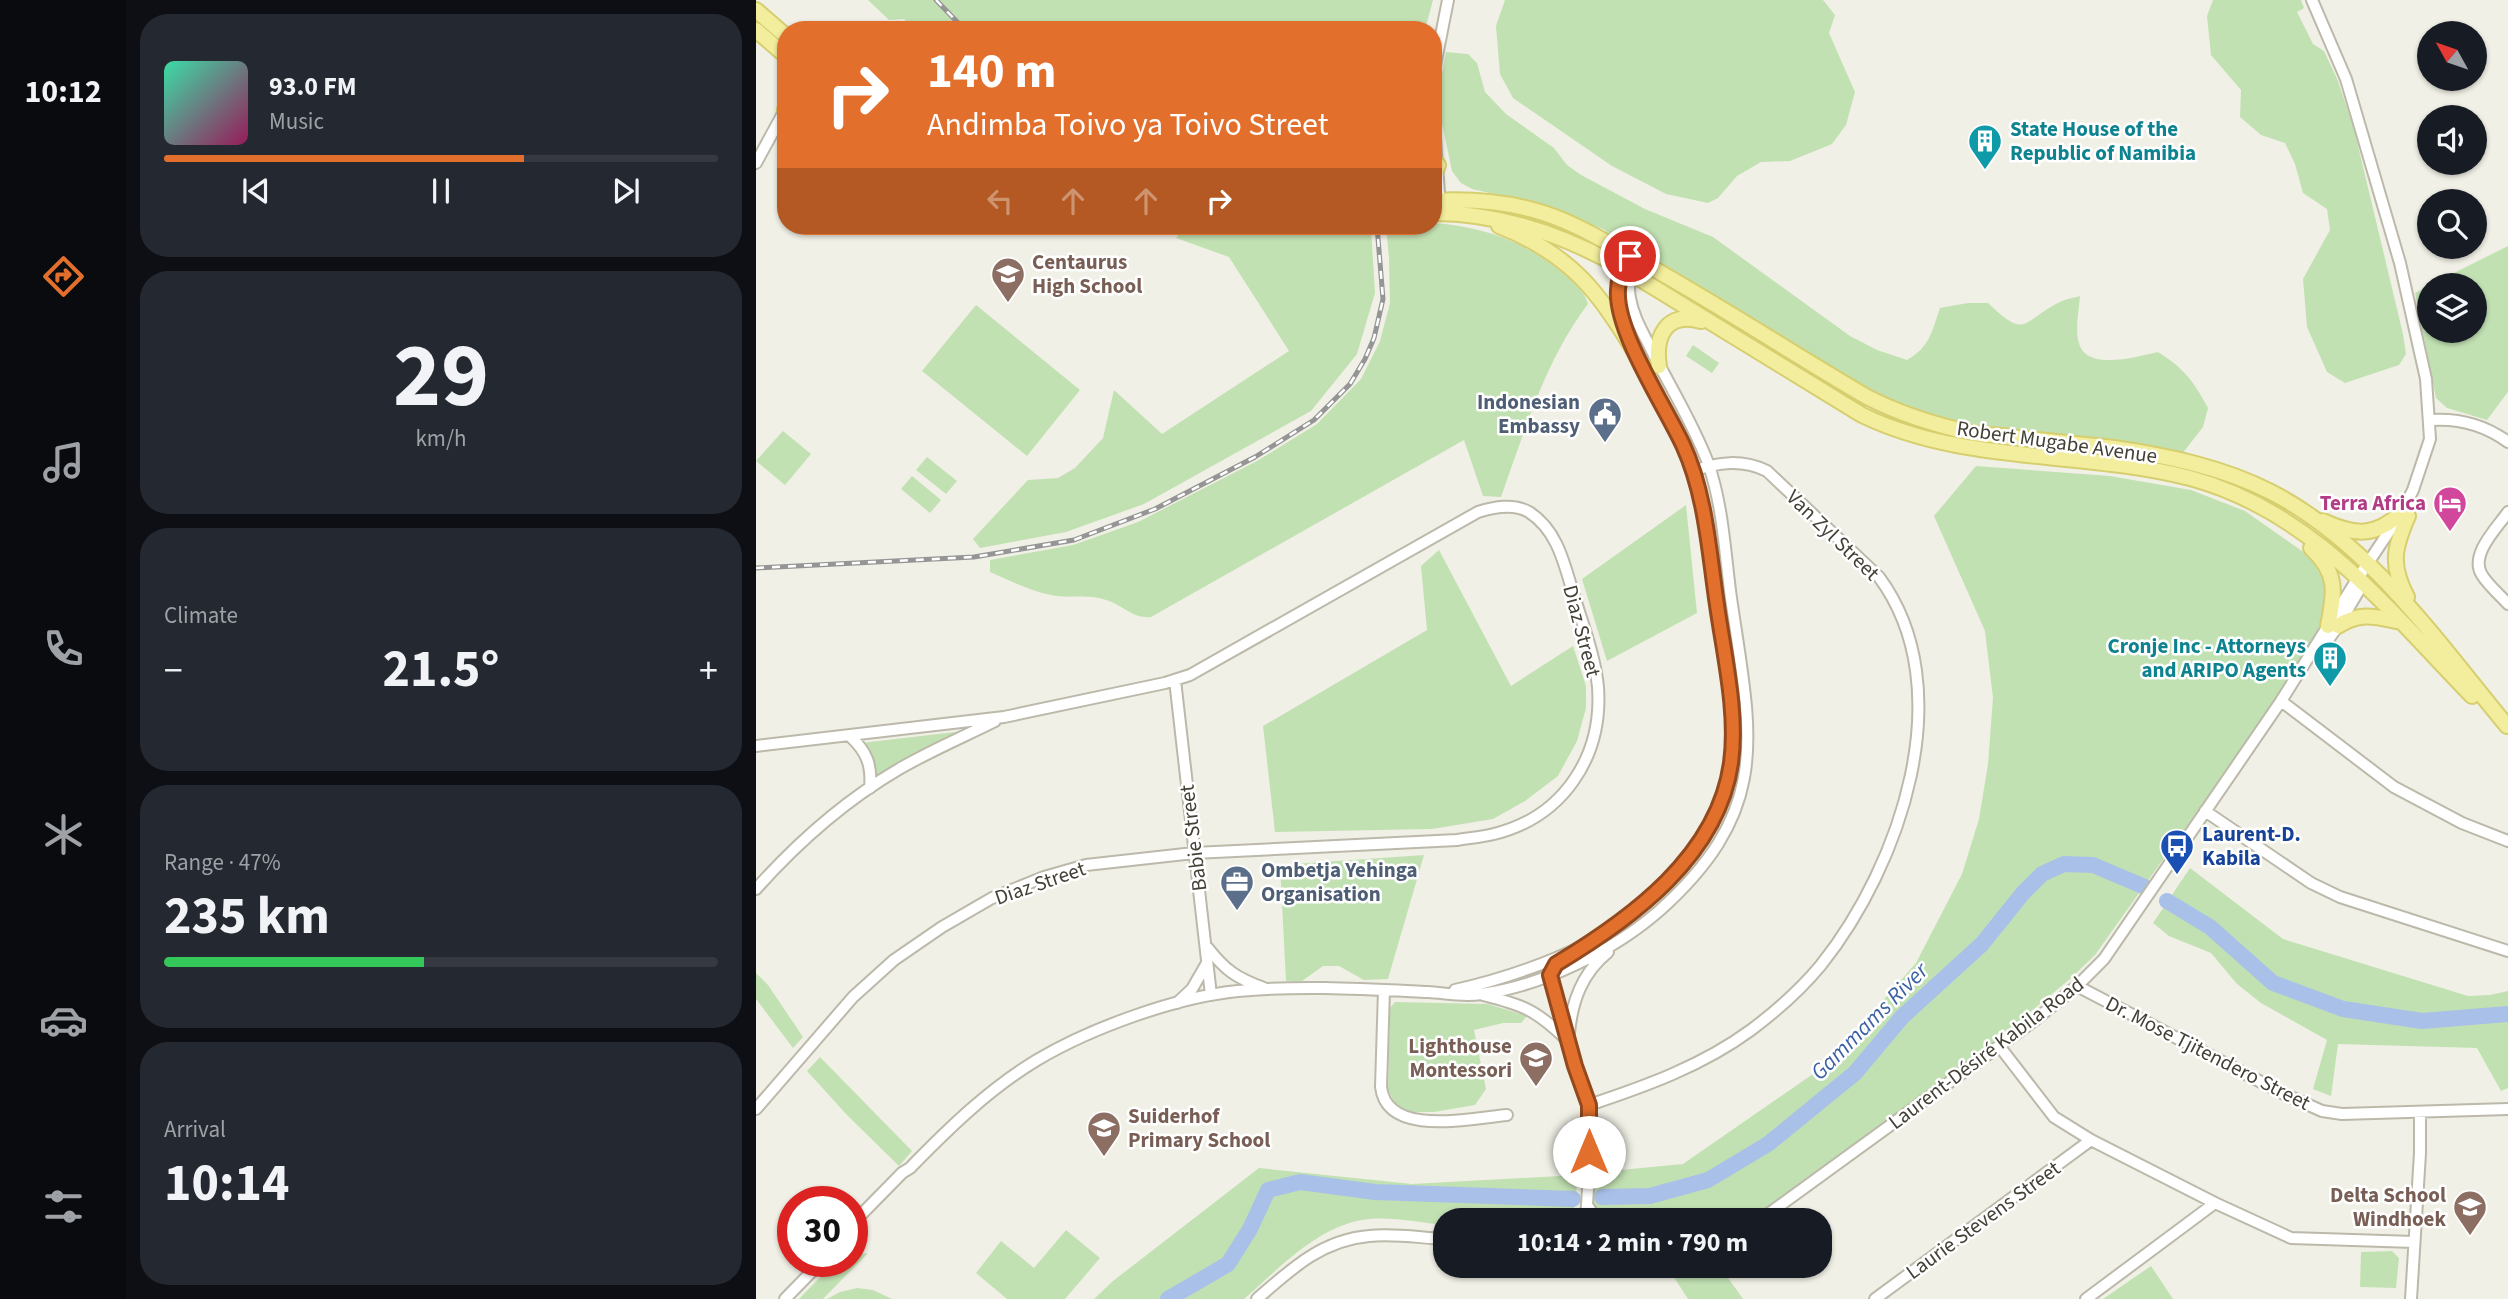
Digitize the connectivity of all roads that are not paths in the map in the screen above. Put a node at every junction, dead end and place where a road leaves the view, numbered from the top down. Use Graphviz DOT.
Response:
graph roads {
  1 [pos="1448,0"];
  2 [pos="2312,0"];
  3 [pos="756,10"];
  4 [pos="777,28"];
  5 [pos="756,30"];
  6 [pos="1442,30"];
  7 [pos="777,48"];
  8 [pos="777,124"];
  9 [pos="756,163"];
  10 [pos="1442,206"];
  11 [pos="1442,208"];
  12 [pos="1475,215"];
  13 [pos="1630,264"];
  14 [pos="1710,323"];
  15 [pos="1637,356"];
  16 [pos="1659,366"];
  17 [pos="2430,419"];
  18 [pos="2508,442"];
  19 [pos="1709,466"];
  20 [pos="1693,471"];
  21 [pos="2257,504"];
  22 [pos="2300,510"];
  23 [pos="2508,512"];
  24 [pos="2405,514"];
  25 [pos="2369,566"];
  26 [pos="2360,580"];
  27 [pos="2508,604"];
  28 [pos="2412,608"];
  29 [pos="2402,622"];
  30 [pos="2333,626"];
  31 [pos="1175,680"];
  32 [pos="2281,701"];
  33 [pos="1004,717"];
  34 [pos="2507,726"];
  35 [pos="850,737"];
  36 [pos="756,746"];
  37 [pos="870,788"];
  38 [pos="2205,811"];
  39 [pos="2508,841"];
  40 [pos="1194,853"];
  41 [pos="756,889"];
  42 [pos="1648,920"];
  43 [pos="1586,944"];
  44 [pos="1206,945"];
  45 [pos="2508,951"];
  46 [pos="1208,962"];
  47 [pos="1511,974"];
  48 [pos="1550,975"];
  49 [pos="2077,986"];
  50 [pos="1268,990"];
  51 [pos="1384,990"];
  52 [pos="1442,993"];
  53 [pos="1210,995"];
  54 [pos="1480,995"];
  55 [pos="1175,1005"];
  56 [pos="1568,1041"];
  57 [pos="2000,1047"];
  58 [pos="1589,1105"];
  59 [pos="756,1109"];
  60 [pos="2508,1109"];
  61 [pos="2420,1112"];
  62 [pos="1507,1115"];
  63 [pos="2091,1140"];
  64 [pos="910,1168"];
  65 [pos="2215,1203"];
  66 [pos="868,1208"];
  67 [pos="1586,1208"];
  68 [pos="1777,1208"];
  69 [pos="868,1216"];
  70 [pos="1433,1238"];
  71 [pos="2414,1242"];
  72 [pos="806,1277"];
  73 [pos="785,1299"];
  74 [pos="1257,1299"];
  75 [pos="1875,1299"];
  76 [pos="2086,1299"];
  77 [pos="2412,1299"];
  1 -- 6 [label="street"];
  2 -- 17 [label="street, Laurent-Désiré Kabila Road"];
  3 -- 4 [label="main road"];
  5 -- 7 [label="main road"];
  8 -- 9 [label="street"];
  10 -- 13 [label="main road, Robert Mugabe Avenue"];
  11 -- 12 [label="main road, Robert Mugabe Avenue"];
  12 -- 13 [label="main road, Robert Mugabe Avenue"];
  12 -- 15 [label="main road"];
  13 -- 14 [label="main road, Robert Mugabe Avenue"];
  13 -- 15 [label="street"];
  13 -- 16 [label="street"];
  13 -- 22 [label="main road, Robert Mugabe Avenue"];
  14 -- 16 [label="main road"];
  14 -- 21 [label="main road, Robert Mugabe Avenue"];
  15 -- 20 [label="street"];
  16 -- 19 [label="street"];
  17 -- 18 [label="street"];
  17 -- 24 [label="street, Laurent-Désiré Kabila Road"];
  19 -- 20 [label="street, Van Zyl Street"];
  19 -- 42 [label="street"];
  19 -- 58 [label="street, Van Zyl Street"];
  20 -- 43 [label="street"];
  21 -- 26 [label="main road, Robert Mugabe Avenue"];
  21 -- 30 [label="main road"];
  22 -- 24 [label="main road"];
  22 -- 25 [label="main road, Robert Mugabe Avenue"];
  23 -- 27 [label="street"];
  24 -- 25 [label="street, Laurent-Désiré Kabila Road"];
  24 -- 28 [label="main road"];
  25 -- 26 [label="street, Laurent-Désiré Kabila Road"];
  25 -- 28 [label="main road, Robert Mugabe Avenue"];
  26 -- 29 [label="main road, Robert Mugabe Avenue"];
  26 -- 30 [label="street, Laurent-Désiré Kabila Road"];
  28 -- 34 [label="main road, Robert Mugabe Avenue"];
  29 -- 30 [label="main road"];
  29 -- 34 [label="main road, Robert Mugabe Avenue"];
  30 -- 32 [label="street, Laurent-Désiré Kabila Road"];
  31 -- 33 [label="street, Diaz Street"];
  31 -- 40 [label="street, Babie Street"];
  31 -- 40 [label="street, Diaz Street"];
  32 -- 38 [label="street, Laurent-Désiré Kabila Road"];
  32 -- 39 [label="street"];
  33 -- 35 [label="street, Diaz Street"];
  33 -- 37 [label="street"];
  35 -- 36 [label="street, Diaz Street"];
  35 -- 37 [label="street"];
  37 -- 41 [label="street"];
  38 -- 45 [label="street"];
  38 -- 49 [label="street, Laurent-Désiré Kabila Road"];
  40 -- 44 [label="street, Babie Street"];
  40 -- 59 [label="street, Diaz Street"];
  42 -- 48 [label="street"];
  42 -- 56 [label="street"];
  43 -- 47 [label="street"];
  43 -- 48 [label="street"];
  44 -- 46 [label="street, Babie Street"];
  44 -- 50 [label="street"];
  46 -- 53 [label="street, Babie Street"];
  46 -- 55 [label="street"];
  47 -- 48 [label="street"];
  47 -- 52 [label="street"];
  48 -- 54 [label="street"];
  48 -- 56 [label="street"];
  49 -- 57 [label="street, Laurent-Désiré Kabila Road"];
  49 -- 61 [label="street, Dr. Mose Tjitendero Street"];
  50 -- 51 [label="street"];
  50 -- 53 [label="street"];
  51 -- 52 [label="street"];
  51 -- 62 [label="street"];
  52 -- 54 [label="street"];
  53 -- 55 [label="street"];
  54 -- 56 [label="street"];
  55 -- 64 [label="street"];
  56 -- 58 [label="street"];
  57 -- 63 [label="street"];
  57 -- 68 [label="street, Laurent-Désiré Kabila Road"];
  58 -- 67 [label="street"];
  60 -- 61 [label="street, Dr. Mose Tjitendero Street"];
  61 -- 71 [label="street"];
  63 -- 65 [label="street"];
  63 -- 75 [label="street, Laurie Stevens Street"];
  64 -- 66 [label="street"];
  64 -- 69 [label="street"];
  65 -- 71 [label="street"];
  65 -- 76 [label="street"];
  70 -- 74 [label="street"];
  71 -- 77 [label="street"];
  72 -- 73 [label="street"];
}
